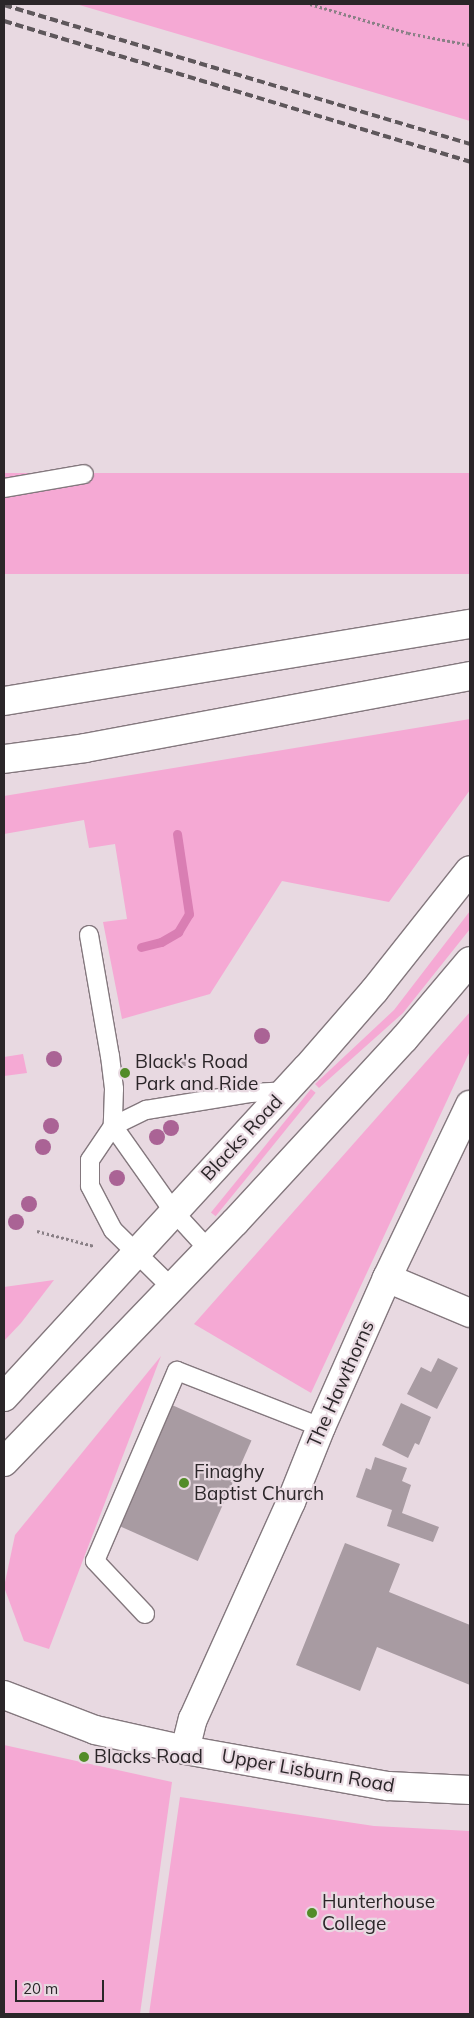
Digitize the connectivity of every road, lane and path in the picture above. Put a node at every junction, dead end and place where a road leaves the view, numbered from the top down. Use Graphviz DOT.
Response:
graph roads {
  1 [pos="310,4"];
  2 [pos="470,45"];
  3 [pos="84,474"];
  4 [pos="4,488"];
  5 [pos="470,624"];
  6 [pos="470,676"];
  7 [pos="4,701"];
  8 [pos="4,759"];
  9 [pos="470,870"];
  10 [pos="89,935"];
  11 [pos="470,961"];
  12 [pos="286,1091"];
  13 [pos="470,1105"];
  14 [pos="113,1126"];
  15 [pos="174,1212"];
  16 [pos="37,1231"];
  17 [pos="99,1247"];
  18 [pos="208,1249"];
  19 [pos="136,1254"];
  20 [pos="387,1278"];
  21 [pos="172,1287"];
  22 [pos="470,1313"];
  23 [pos="6,1394"];
  24 [pos="321,1427"];
  25 [pos="4,1462"];
  26 [pos="145,1614"];
  27 [pos="4,1695"];
  28 [pos="185,1750"];
  29 [pos="470,1790"];
  1 -- 2 [label="path"];
  3 -- 4 [label="lane"];
  5 -- 7 [label="main road"];
  6 -- 8 [label="main road"];
  9 -- 12 [label="main road, Blacks Road"];
  10 -- 14 [label="lane"];
  11 -- 18 [label="main road"];
  12 -- 14 [label="lane"];
  12 -- 15 [label="main road, Blacks Road"];
  13 -- 20 [label="main road, The Hawthorns"];
  14 -- 15 [label="lane"];
  14 -- 19 [label="lane"];
  15 -- 18 [label="lane"];
  15 -- 19 [label="main road, Blacks Road"];
  16 -- 17 [label="path"];
  18 -- 21 [label="main road"];
  19 -- 21 [label="lane"];
  19 -- 23 [label="main road, Blacks Road"];
  20 -- 22 [label="main road"];
  20 -- 24 [label="main road, The Hawthorns"];
  21 -- 25 [label="main road"];
  24 -- 26 [label="lane"];
  24 -- 28 [label="main road, The Hawthorns"];
  27 -- 28 [label="main road, Upper Lisburn Road"];
  28 -- 29 [label="main road, Upper Lisburn Road"];
}
